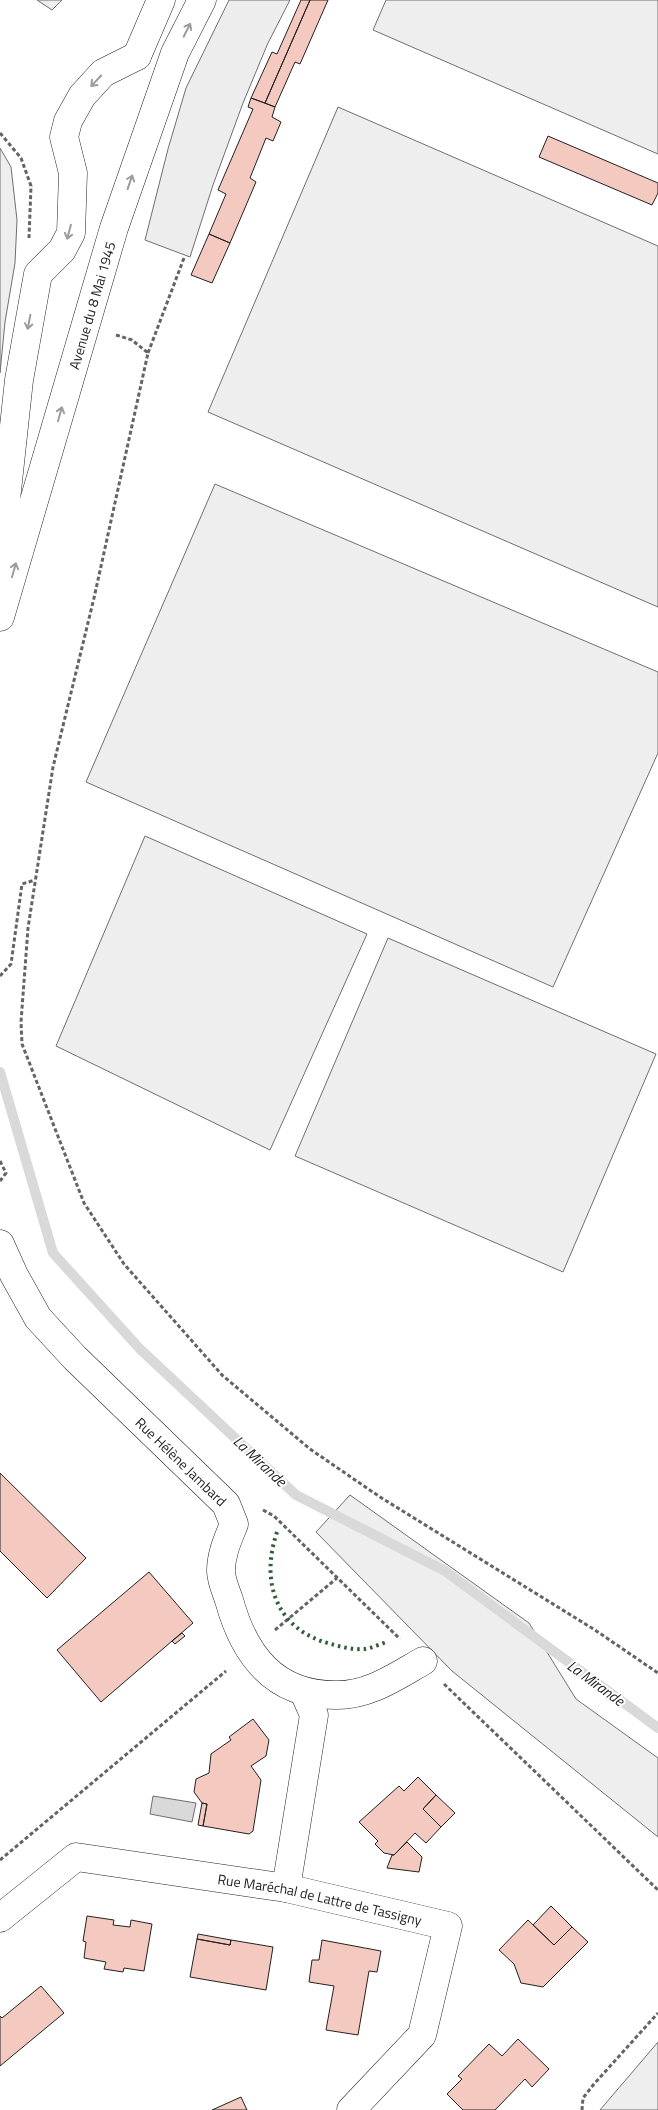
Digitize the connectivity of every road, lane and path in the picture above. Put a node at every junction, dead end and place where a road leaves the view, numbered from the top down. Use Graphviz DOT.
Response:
graph roads {
  1 [pos="161,0"];
  2 [pos="202,0"];
  3 [pos="137,56"];
  4 [pos="158,100"];
  5 [pos="0,132"];
  6 [pos="28,244"];
  7 [pos="184,258"];
  8 [pos="86,324"];
  9 [pos="148,353"];
  10 [pos="0,555"];
  11 [pos="0,617"];
  12 [pos="35,880"];
  13 [pos="0,976"];
  14 [pos="0,1161"];
  15 [pos="0,1181"];
  16 [pos="0,1244"];
  17 [pos="226,1504"];
  18 [pos="338,1578"];
  19 [pos="249,1651"];
  20 [pos="423,1661"];
  21 [pos="658,1673"];
  22 [pos="304,1692"];
  23 [pos="0,1860"];
  24 [pos="286,1888"];
  25 [pos="658,1890"];
  26 [pos="0,1918"];
  27 [pos="658,2013"];
  28 [pos="351,2110"];
  29 [pos="582,2110"];
  1 -- 3 [label="street"];
  4 -- 2 [label="street, Avenue du 8 Mai 1945, one-way"];
  3 -- 4 [label="street"];
  3 -- 10 [label="street, one-way"];
  8 -- 4 [label="street, Avenue du 8 Mai 1945, one-way"];
  5 -- 6 [label="path"];
  7 -- 9 [label="path"];
  8 -- 9 [label="path"];
  11 -- 8 [label="street, Avenue du 8 Mai 1945, one-way"];
  9 -- 12 [label="path"];
  12 -- 13 [label="path"];
  12 -- 21 [label="path"];
  14 -- 15 [label="path"];
  16 -- 17 [label="street, Rue Hélène Jambard"];
  17 -- 18 [label="path"];
  17 -- 19 [label="street, Rue Hélène Jambard"];
  18 -- 19 [label="path"];
  18 -- 20 [label="path"];
  19 -- 22 [label="street, Rue Hélène Jambard"];
  19 -- 23 [label="path"];
  20 -- 22 [label="street, Rue Hélène Jambard"];
  20 -- 25 [label="path"];
  22 -- 24 [label="street"];
  24 -- 26 [label="street, Rue Maréchal de Lattre de Tassigny"];
  24 -- 28 [label="street, Rue Maréchal de Lattre de Tassigny"];
  27 -- 29 [label="path"];
}
